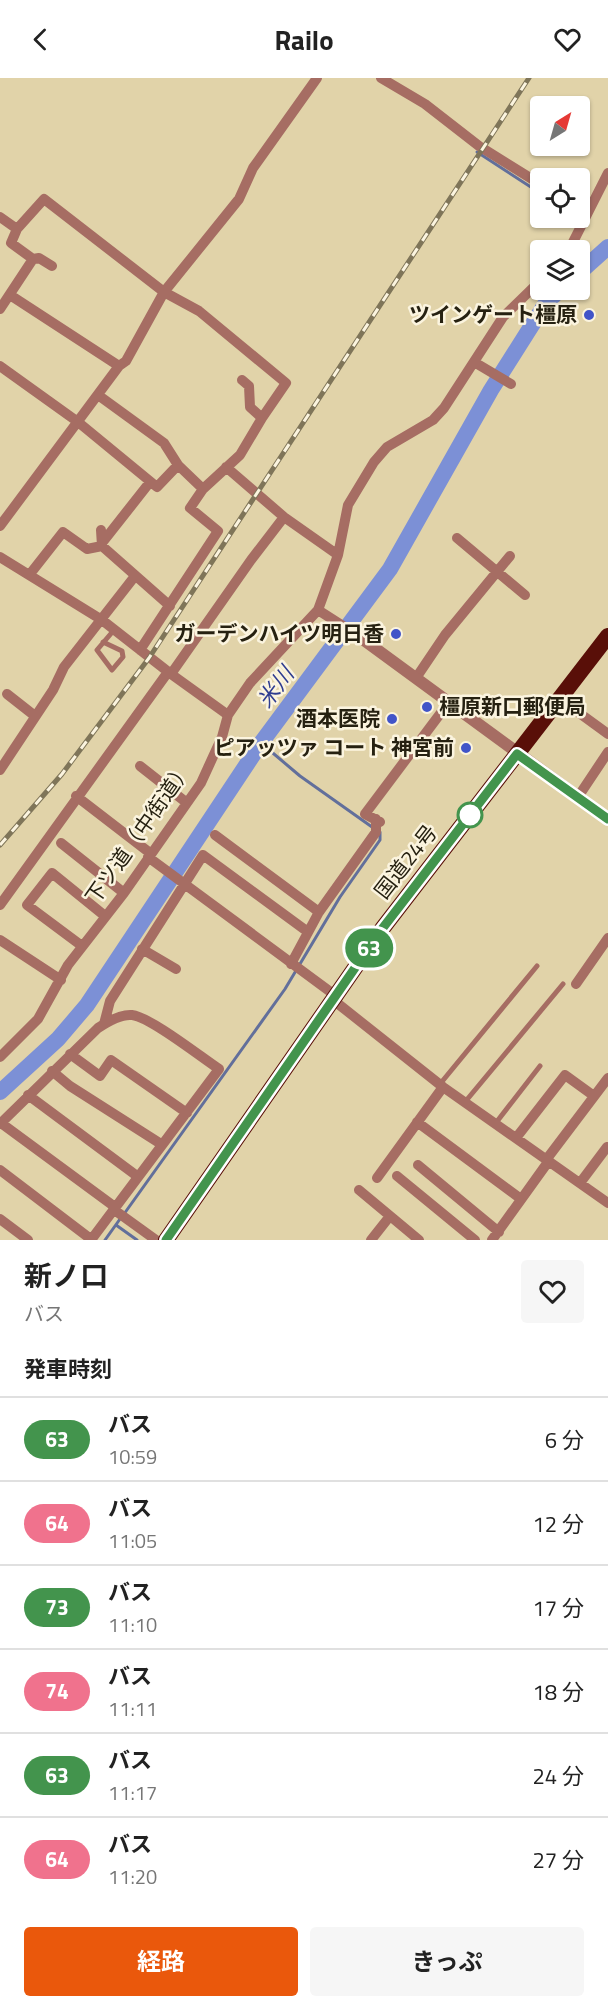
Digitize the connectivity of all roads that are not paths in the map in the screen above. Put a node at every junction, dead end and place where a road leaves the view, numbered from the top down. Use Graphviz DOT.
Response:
graph roads {
  1 [pos="317,78"];
  2 [pos="381,78"];
  3 [pos="400,82"];
  4 [pos="608,173"];
  5 [pos="530,178"];
  6 [pos="590,198"];
  7 [pos="0,217"];
  8 [pos="17,229"];
  9 [pos="33,259"];
  10 [pos="52,266"];
  11 [pos="530,291"];
  12 [pos="164,292"];
  13 [pos="10,295"];
  14 [pos="0,309"];
  15 [pos="476,364"];
  16 [pos="0,366"];
  17 [pos="119,366"];
  18 [pos="242,380"];
  19 [pos="511,384"];
  20 [pos="98,394"];
  21 [pos="262,418"];
  22 [pos="78,422"];
  23 [pos="178,465"];
  24 [pos="226,467"];
  25 [pos="150,482"];
  26 [pos="203,489"];
  27 [pos="284,517"];
  28 [pos="0,526"];
  29 [pos="101,530"];
  30 [pos="457,538"];
  31 [pos="102,545"];
  32 [pos="338,555"];
  33 [pos="510,556"];
  34 [pos="0,557"];
  35 [pos="497,573"];
  36 [pos="30,574"];
  37 [pos="135,576"];
  38 [pos="525,595"];
  39 [pos="170,606"];
  40 [pos="318,610"];
  41 [pos="102,620"];
  42 [pos="114,630"];
  43 [pos="357,635"];
  44 [pos="103,642"];
  45 [pos="605,646"];
  46 [pos="140,650"];
  47 [pos="169,673"];
  48 [pos="416,678"];
  49 [pos="7,694"];
  50 [pos="560,699"];
  51 [pos="449,702"];
  52 [pos="228,715"];
  53 [pos="35,716"];
  54 [pos="608,734"];
  55 [pos="4,752"];
  56 [pos="608,752"];
  57 [pos="517,754"];
  58 [pos="140,766"];
  59 [pos="0,770"];
  60 [pos="76,796"];
  61 [pos="578,797"];
  62 [pos="187,803"];
  63 [pos="608,819"];
  64 [pos="215,835"];
  65 [pos="61,843"];
  66 [pos="149,855"];
  67 [pos="182,882"];
  68 [pos="124,893"];
  69 [pos="0,905"];
  70 [pos="319,912"];
  71 [pos="105,916"];
  72 [pos="308,932"];
  73 [pos="608,939"];
  74 [pos="0,940"];
  75 [pos="82,946"];
  76 [pos="142,949"];
  77 [pos="537,966"];
  78 [pos="296,967"];
  79 [pos="176,969"];
  80 [pos="61,980"];
  81 [pos="563,984"];
  82 [pos="576,984"];
  83 [pos="335,998"];
  84 [pos="104,1024"];
  85 [pos="70,1054"];
  86 [pos="0,1058"];
  87 [pos="540,1066"];
  88 [pos="52,1071"];
  89 [pos="608,1078"];
  90 [pos="442,1085"];
  91 [pos="28,1095"];
  92 [pos="594,1096"];
  93 [pos="465,1102"];
  94 [pos="187,1113"];
  95 [pos="417,1122"];
  96 [pos="0,1123"];
  97 [pos="495,1124"];
  98 [pos="516,1138"];
  99 [pos="161,1144"];
  100 [pos="607,1147"];
  101 [pos="547,1161"];
  102 [pos="418,1165"];
  103 [pos="0,1170"];
  104 [pos="137,1176"];
  105 [pos="397,1176"];
  106 [pos="377,1178"];
  107 [pos="580,1184"];
  108 [pos="359,1190"];
  109 [pos="521,1199"];
  110 [pos="608,1203"];
  111 [pos="114,1208"];
  112 [pos="390,1216"];
  113 [pos="0,1219"];
  114 [pos="495,1236"];
  115 [pos="28,1240"];
  116 [pos="91,1240"];
  117 [pos="156,1240"];
  118 [pos="166,1240"];
  119 [pos="371,1240"];
  120 [pos="419,1240"];
  121 [pos="475,1240"];
  1 -- 12 [label="street"];
  2 -- 3 [label="street"];
  3 -- 5 [label="street"];
  4 -- 6 [label="street"];
  7 -- 8 [label="street"];
  8 -- 9 [label="street"];
  8 -- 12 [label="street"];
  9 -- 10 [label="street"];
  9 -- 13 [label="street"];
  11 -- 15 [label="street, 下ツ道（中街道）"];
  12 -- 17 [label="street"];
  12 -- 21 [label="street"];
  13 -- 14 [label="street"];
  13 -- 17 [label="street"];
  15 -- 19 [label="street"];
  15 -- 32 [label="street, 下ツ道（中街道）"];
  16 -- 22 [label="street"];
  17 -- 20 [label="street"];
  18 -- 21 [label="street"];
  20 -- 22 [label="street"];
  20 -- 23 [label="street"];
  21 -- 24 [label="street"];
  22 -- 25 [label="street"];
  22 -- 28 [label="street"];
  23 -- 25 [label="street"];
  23 -- 26 [label="street"];
  24 -- 26 [label="street"];
  24 -- 27 [label="street"];
  25 -- 31 [label="street"];
  26 -- 39 [label="street"];
  27 -- 32 [label="street"];
  27 -- 47 [label="street"];
  29 -- 31 [label="street"];
  30 -- 35 [label="street"];
  31 -- 36 [label="street"];
  31 -- 37 [label="street"];
  32 -- 40 [label="street, 下ツ道（中街道）"];
  33 -- 35 [label="street"];
  34 -- 36 [label="street"];
  35 -- 38 [label="street"];
  35 -- 48 [label="street"];
  36 -- 41 [label="street"];
  37 -- 39 [label="street"];
  37 -- 41 [label="street"];
  39 -- 46 [label="street"];
  40 -- 43 [label="street"];
  40 -- 52 [label="street, 下ツ道（中街道）"];
  41 -- 42 [label="street"];
  41 -- 53 [label="street"];
  42 -- 44 [label="lane"];
  42 -- 46 [label="street"];
  43 -- 48 [label="street"];
  44 -- 44 [label="lane"];
  45 -- 50 [label="highway, 国道24号"];
  46 -- 47 [label="street"];
  47 -- 52 [label="street"];
  47 -- 60 [label="street"];
  48 -- 51 [label="street"];
  49 -- 53 [label="street"];
  50 -- 54 [label="street"];
  50 -- 57 [label="highway, 国道24号"];
  51 -- 57 [label="street"];
  51 -- 70 [label="street"];
  52 -- 62 [label="street, 下ツ道（中街道）"];
  53 -- 55 [label="street"];
  55 -- 59 [label="street"];
  56 -- 61 [label="street"];
  57 -- 61 [label="street"];
  57 -- 83 [label="highway, 国道24号"];
  58 -- 62 [label="street"];
  60 -- 66 [label="street"];
  60 -- 69 [label="street"];
  61 -- 63 [label="street"];
  62 -- 66 [label="street, 下ツ道（中街道）"];
  64 -- 70 [label="street"];
  65 -- 68 [label="street"];
  66 -- 67 [label="street"];
  66 -- 68 [label="street, 下ツ道（中街道）"];
  67 -- 72 [label="street"];
  67 -- 76 [label="street"];
  67 -- 78 [label="street"];
  68 -- 71 [label="street, 下ツ道（中街道）"];
  70 -- 72 [label="street"];
  71 -- 75 [label="street, 下ツ道（中街道）"];
  71 -- 75 [label="street"];
  72 -- 78 [label="street"];
  73 -- 82 [label="street"];
  74 -- 80 [label="street"];
  75 -- 80 [label="street, 下ツ道（中街道）"];
  76 -- 79 [label="street"];
  76 -- 84 [label="street"];
  77 -- 90 [label="lane"];
  78 -- 83 [label="street"];
  80 -- 86 [label="street, 下ツ道（中街道）"];
  81 -- 93 [label="lane"];
  83 -- 90 [label="street"];
  83 -- 118 [label="highway, 国道24号"];
  84 -- 85 [label="street"];
  84 -- 94 [label="street"];
  85 -- 88 [label="street"];
  85 -- 94 [label="street"];
  87 -- 97 [label="lane"];
  88 -- 91 [label="street"];
  88 -- 99 [label="street"];
  89 -- 92 [label="street"];
  90 -- 93 [label="street"];
  90 -- 95 [label="street"];
  91 -- 96 [label="street"];
  91 -- 104 [label="street"];
  92 -- 98 [label="street"];
  92 -- 101 [label="street"];
  93 -- 97 [label="street"];
  94 -- 99 [label="street"];
  95 -- 106 [label="street"];
  95 -- 109 [label="street"];
  96 -- 111 [label="street"];
  97 -- 98 [label="street"];
  98 -- 101 [label="street"];
  99 -- 104 [label="street"];
  100 -- 107 [label="street"];
  101 -- 107 [label="street"];
  101 -- 109 [label="street"];
  102 -- 114 [label="street"];
  103 -- 116 [label="street"];
  104 -- 111 [label="street"];
  105 -- 121 [label="street"];
  107 -- 110 [label="street"];
  108 -- 112 [label="street"];
  109 -- 114 [label="street"];
  111 -- 116 [label="street"];
  111 -- 117 [label="street"];
  112 -- 119 [label="street"];
  112 -- 120 [label="street"];
  113 -- 115 [label="street"];
}
